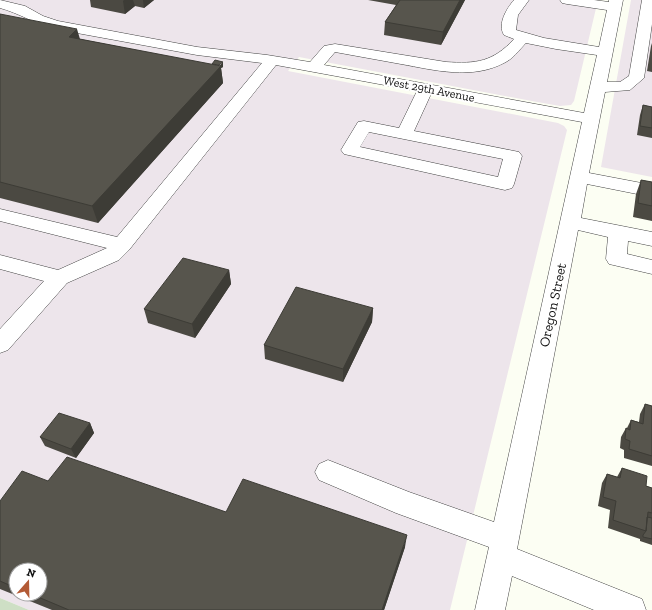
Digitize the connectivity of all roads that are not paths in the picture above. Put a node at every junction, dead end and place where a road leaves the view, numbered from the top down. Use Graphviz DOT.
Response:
graph roads {
  1 [pos="522,0"];
  2 [pos="567,0"];
  3 [pos="646,0"];
  4 [pos="0,4"];
  5 [pos="615,4"];
  6 [pos="522,38"];
  7 [pos="604,52"];
  8 [pos="269,60"];
  9 [pos="314,68"];
  10 [pos="597,87"];
  11 [pos="426,89"];
  12 [pos="591,120"];
  13 [pos="404,134"];
  14 [pos="579,177"];
  15 [pos="652,191"];
  16 [pos="0,215"];
  17 [pos="570,222"];
  18 [pos="619,232"];
  19 [pos="652,239"];
  20 [pos="122,245"];
  21 [pos="2,265"];
  22 [pos="652,267"];
  23 [pos="59,278"];
  24 [pos="0,344"];
  25 [pos="328,472"];
  26 [pos="503,548"];
  27 [pos="490,610"];
  28 [pos="631,610"];
  1 -- 6 [label="street"];
  2 -- 5 [label="street"];
  3 -- 10 [label="street"];
  4 -- 8 [label="street, West 29th Avenue"];
  5 -- 7 [label="street, Oregon Street"];
  6 -- 7 [label="street"];
  6 -- 9 [label="street"];
  7 -- 10 [label="street, Oregon Street"];
  8 -- 9 [label="street, West 29th Avenue"];
  8 -- 20 [label="street"];
  9 -- 11 [label="street, West 29th Avenue"];
  10 -- 12 [label="street, Oregon Street"];
  11 -- 12 [label="street, West 29th Avenue"];
  11 -- 13 [label="street"];
  12 -- 14 [label="street, Oregon Street"];
  13 -- 13 [label="street"];
  14 -- 15 [label="street"];
  14 -- 17 [label="street, Oregon Street"];
  16 -- 20 [label="street"];
  17 -- 18 [label="street"];
  17 -- 26 [label="street, Oregon Street"];
  18 -- 19 [label="street"];
  18 -- 22 [label="street"];
  20 -- 23 [label="street"];
  21 -- 23 [label="street"];
  23 -- 24 [label="street"];
  25 -- 26 [label="street"];
  26 -- 27 [label="street, Oregon Street"];
  26 -- 28 [label="street"];
}
